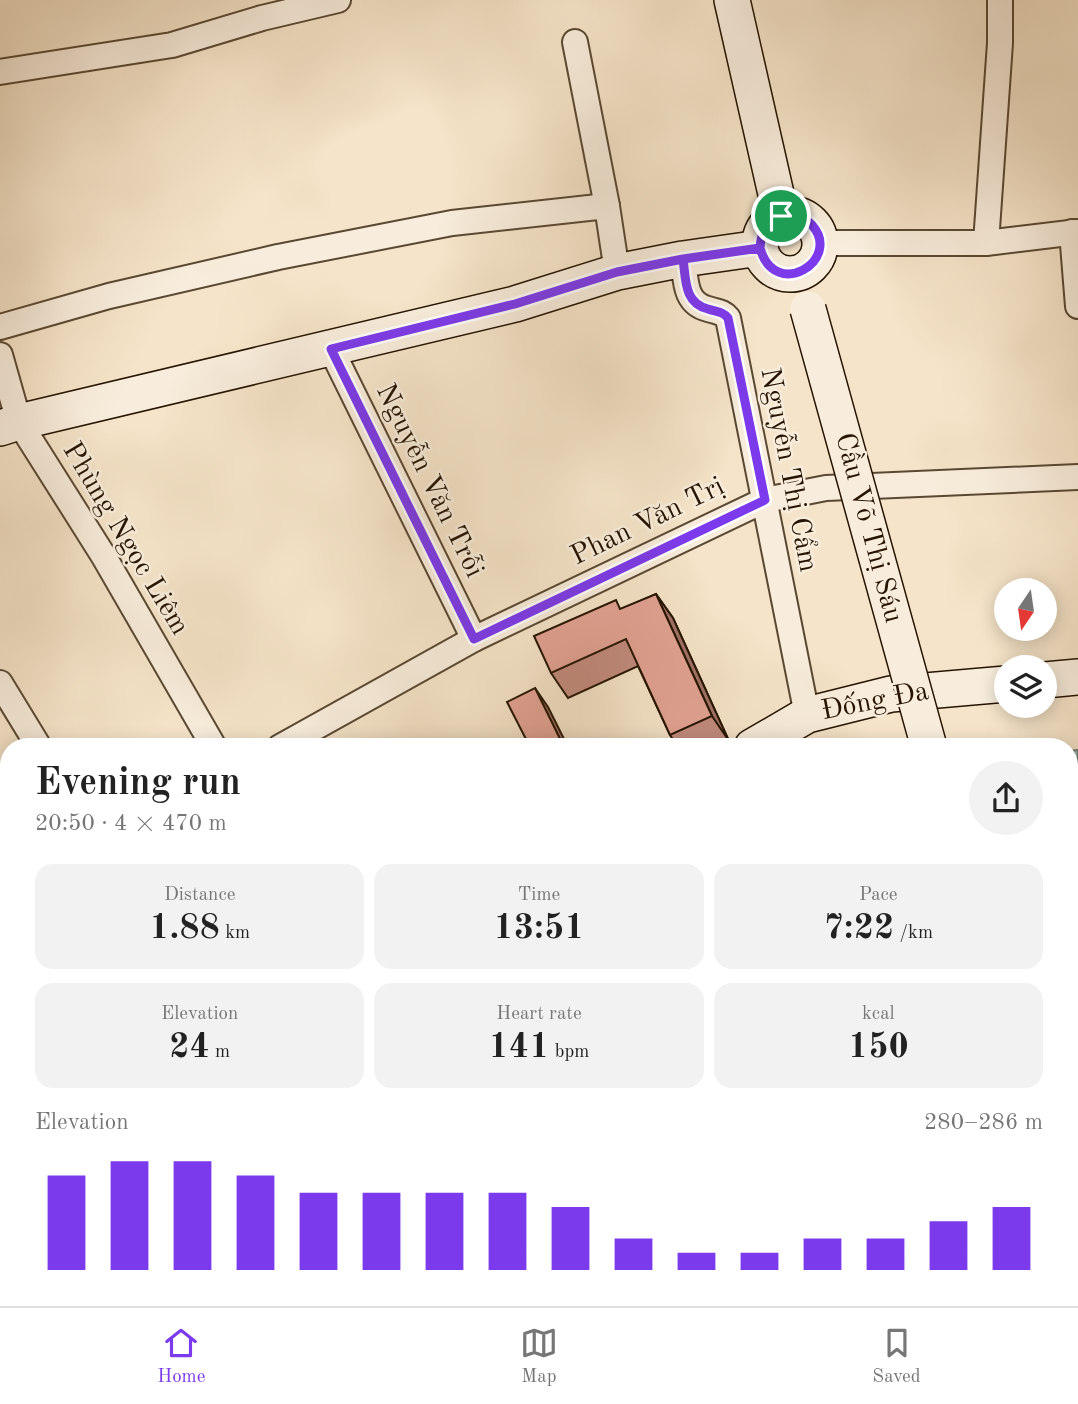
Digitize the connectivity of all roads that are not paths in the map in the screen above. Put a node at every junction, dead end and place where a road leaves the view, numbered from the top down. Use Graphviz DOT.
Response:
graph roads {
  1 [pos="338,0"];
  2 [pos="732,0"];
  3 [pos="1000,0"];
  4 [pos="575,42"];
  5 [pos="0,72"];
  6 [pos="607,206"];
  7 [pos="781,216"];
  8 [pos="1075,232"];
  9 [pos="819,243"];
  10 [pos="986,243"];
  11 [pos="760,248"];
  12 [pos="683,259"];
  13 [pos="617,272"];
  14 [pos="798,273"];
  15 [pos="1078,306"];
  16 [pos="0,327"];
  17 [pos="331,349"];
  18 [pos="0,355"];
  19 [pos="9,425"];
  20 [pos="1078,477"];
  21 [pos="765,500"];
  22 [pos="474,639"];
  23 [pos="1078,677"];
  24 [pos="1057,679"];
  25 [pos="0,683"];
  26 [pos="994,685"];
  27 [pos="807,715"];
  28 [pos="34,738"];
  29 [pos="209,738"];
  30 [pos="297,738"];
  31 [pos="767,738"];
  32 [pos="927,738"];
  1 -- 5 [label="street"];
  2 -- 7 [label="main road"];
  3 -- 10 [label="street"];
  4 -- 6 [label="street"];
  6 -- 13 [label="street"];
  6 -- 16 [label="street"];
  7 -- 9 [label="main road"];
  7 -- 11 [label="main road"];
  8 -- 10 [label="street"];
  8 -- 15 [label="street"];
  9 -- 10 [label="street"];
  9 -- 14 [label="main road"];
  11 -- 12 [label="main road"];
  11 -- 14 [label="main road"];
  12 -- 13 [label="main road"];
  12 -- 21 [label="street, Nguyễn Thị Cẩm"];
  13 -- 17 [label="main road"];
  14 -- 32 [label="main road, Cầu Võ Thị Sáu, bridge"];
  17 -- 19 [label="main road"];
  17 -- 22 [label="street, Nguyễn Văn Trỗi"];
  18 -- 19 [label="street, Phùng Ngọc Liêm"];
  19 -- 29 [label="street, Phùng Ngọc Liêm"];
  20 -- 21 [label="street, Phan Văn Trị"];
  21 -- 22 [label="street, Phan Văn Trị"];
  21 -- 27 [label="street, Nguyễn Thị Cẩm"];
  22 -- 30 [label="street, Phan Văn Trị"];
  23 -- 24 [label="main road"];
  25 -- 28 [label="street"];
  26 -- 27 [label="main road, Đống Đa"];
  27 -- 31 [label="main road, Đống Đa"];
}
